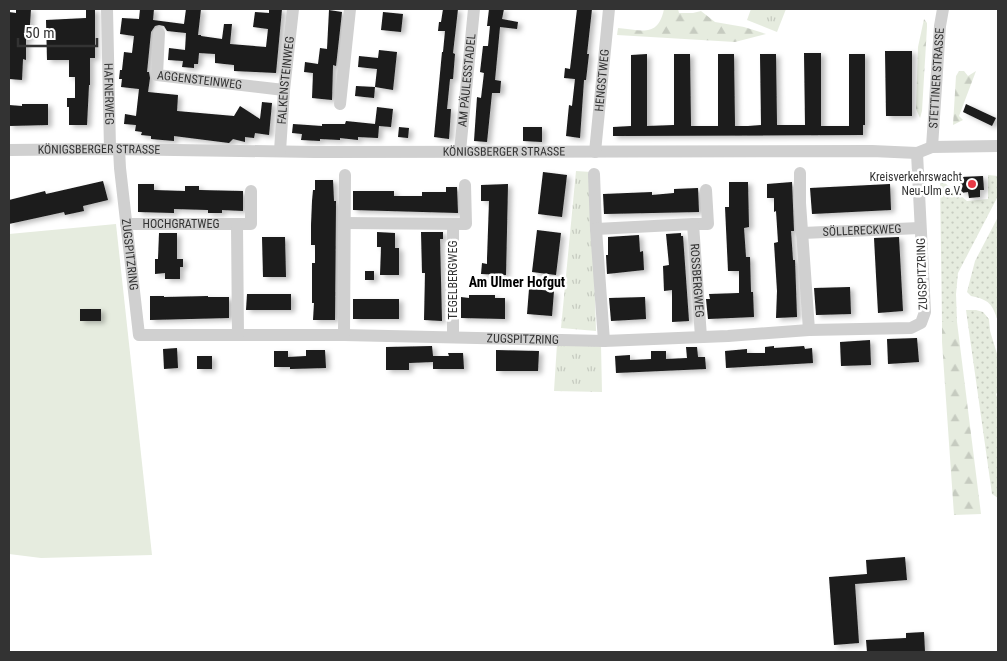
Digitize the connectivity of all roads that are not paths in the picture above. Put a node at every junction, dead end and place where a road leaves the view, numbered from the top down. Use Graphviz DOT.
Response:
graph roads {
  1 [pos="108,9"];
  2 [pos="293,9"];
  3 [pos="350,9"];
  4 [pos="474,9"];
  5 [pos="609,9"];
  6 [pos="943,9"];
  7 [pos="159,33"];
  8 [pos="284,90"];
  9 [pos="340,104"];
  10 [pos="998,146"];
  11 [pos="932,147"];
  12 [pos="115,149"];
  13 [pos="9,150"];
  14 [pos="280,151"];
  15 [pos="460,151"];
  16 [pos="595,152"];
  17 [pos="917,153"];
  18 [pos="800,173"];
  19 [pos="594,174"];
  20 [pos="345,175"];
  21 [pos="466,185"];
  22 [pos="706,190"];
  23 [pos="250,191"];
  24 [pos="344,223"];
  25 [pos="126,224"];
  26 [pos="453,224"];
  27 [pos="693,224"];
  28 [pos="237,225"];
  29 [pos="920,228"];
  30 [pos="596,229"];
  31 [pos="802,233"];
  32 [pos="809,330"];
  33 [pos="238,335"];
  34 [pos="344,335"];
  35 [pos="453,336"];
  36 [pos="701,337"];
  37 [pos="604,341"];
  1 -- 12 [label="street, HAFNERWEG"];
  2 -- 8 [label="street, FALKENSTEINWEG"];
  3 -- 9 [label="street"];
  4 -- 15 [label="street, AM PÄULESSTADEL"];
  5 -- 16 [label="street, HENGSTWEG"];
  6 -- 11 [label="street, STETTINER STRASSE"];
  7 -- 8 [label="street, AGGENSTEINWEG"];
  8 -- 14 [label="street, FALKENSTEINWEG"];
  10 -- 11 [label="street, KÖNIGSBERGER STRASSE"];
  11 -- 17 [label="street, KÖNIGSBERGER STRASSE"];
  12 -- 13 [label="street, KÖNIGSBERGER STRASSE"];
  12 -- 14 [label="street, KÖNIGSBERGER STRASSE"];
  12 -- 25 [label="street, ZUGSPITZRING"];
  14 -- 15 [label="street, KÖNIGSBERGER STRASSE"];
  15 -- 16 [label="street, KÖNIGSBERGER STRASSE"];
  16 -- 17 [label="street, KÖNIGSBERGER STRASSE"];
  17 -- 29 [label="street, ZUGSPITZRING"];
  18 -- 31 [label="street"];
  19 -- 30 [label="street"];
  20 -- 24 [label="street"];
  21 -- 26 [label="street, TEGELBERGWEG"];
  22 -- 27 [label="street"];
  23 -- 28 [label="street, HOCHGRATWEG"];
  24 -- 26 [label="street, TEGELBERGWEG"];
  24 -- 34 [label="street"];
  25 -- 28 [label="street, HOCHGRATWEG"];
  25 -- 33 [label="street, ZUGSPITZRING"];
  26 -- 35 [label="street, TEGELBERGWEG"];
  27 -- 30 [label="street"];
  27 -- 36 [label="street, ROSSBERGWEG"];
  28 -- 33 [label="street, HOCHGRATWEG"];
  29 -- 31 [label="street, SÖLLERECKWEG"];
  29 -- 32 [label="street, ZUGSPITZRING"];
  30 -- 37 [label="street"];
  31 -- 32 [label="street"];
  32 -- 36 [label="street, ZUGSPITZRING"];
  33 -- 34 [label="street, ZUGSPITZRING"];
  34 -- 35 [label="street, ZUGSPITZRING"];
  35 -- 37 [label="street, ZUGSPITZRING"];
  36 -- 37 [label="street, ZUGSPITZRING"];
}
